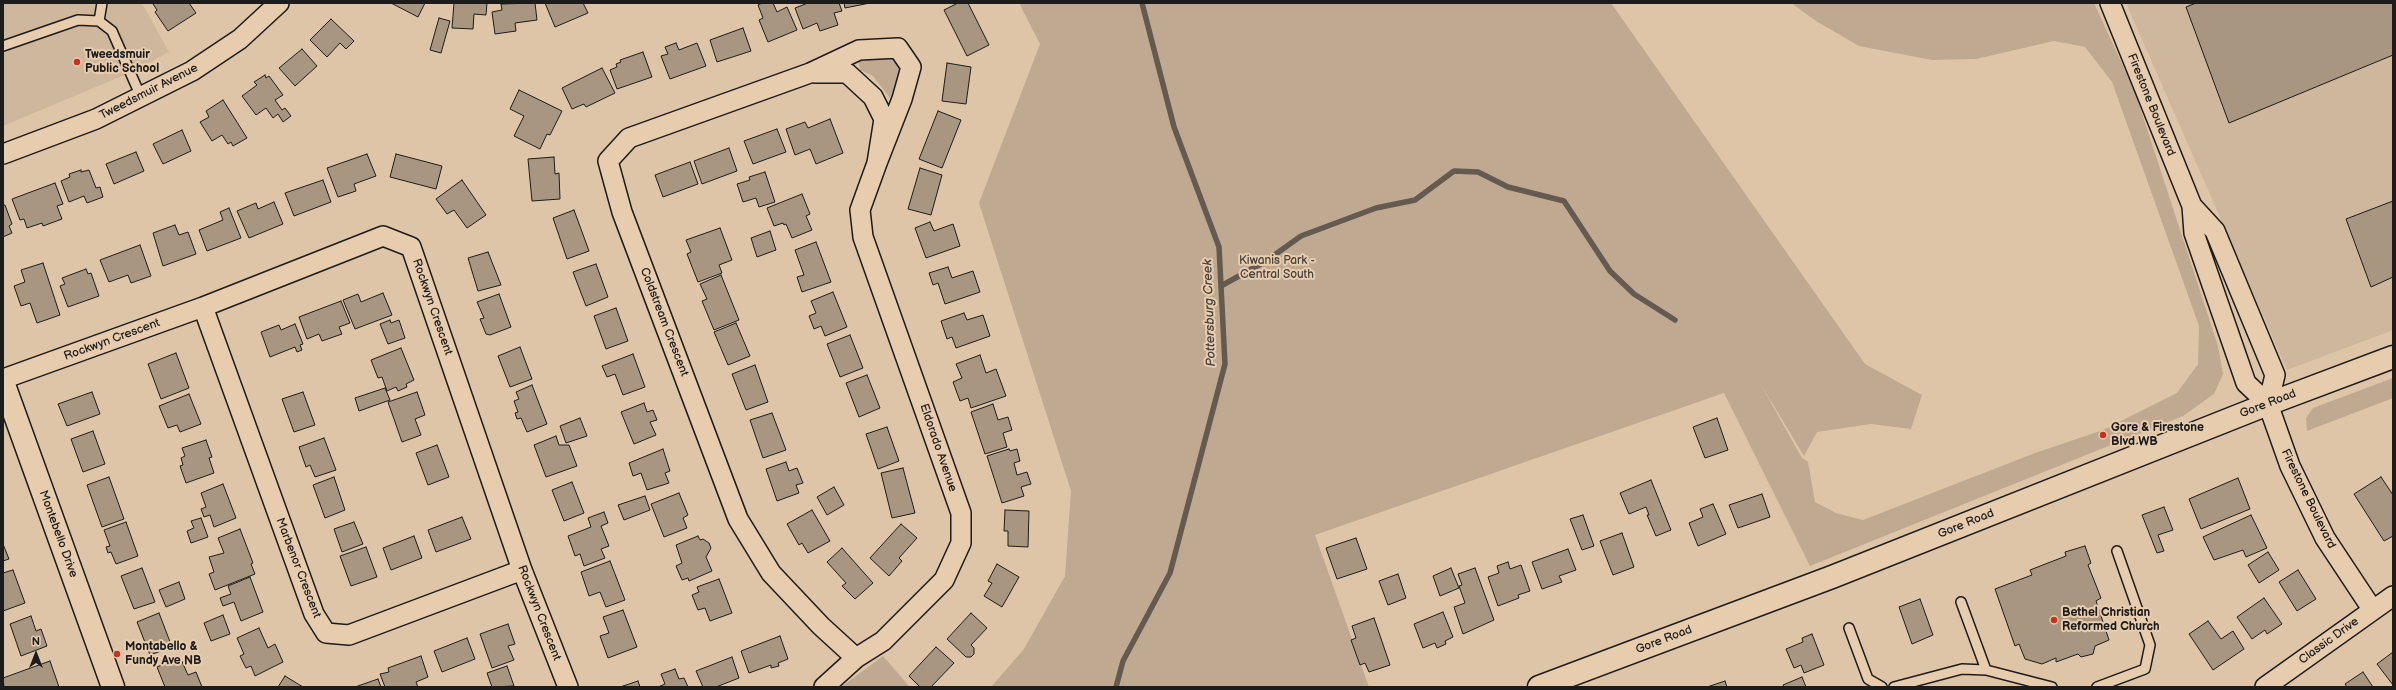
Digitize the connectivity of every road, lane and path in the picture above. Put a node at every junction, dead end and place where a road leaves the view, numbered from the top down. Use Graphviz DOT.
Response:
graph roads {
  1 [pos="102,3"];
  2 [pos="279,3"];
  3 [pos="2110,3"];
  4 [pos="98,21"];
  5 [pos="3,46"];
  6 [pos="810,73"];
  7 [pos="141,97"];
  8 [pos="3,154"];
  9 [pos="877,163"];
  10 [pos="2192,206"];
  11 [pos="202,307"];
  12 [pos="2393,357"];
  13 [pos="3,380"];
  14 [pos="2268,404"];
  15 [pos="2117,551"];
  16 [pos="522,570"];
  17 [pos="2393,596"];
  18 [pos="1961,602"];
  19 [pos="2372,609"];
  20 [pos="1849,628"];
  21 [pos="856,658"];
  22 [pos="1986,670"];
  23 [pos="113,687"];
  24 [pos="568,687"];
  25 [pos="824,687"];
  26 [pos="1539,687"];
  27 [pos="1882,687"];
  28 [pos="1894,687"];
  29 [pos="2052,687"];
  30 [pos="2097,687"];
  31 [pos="2265,687"];
  1 -- 4 [label="lane"];
  2 -- 7 [label="street, Tweedsmuir Avenue"];
  3 -- 10 [label="street, Firestone Boulevard"];
  4 -- 5 [label="lane"];
  4 -- 7 [label="lane"];
  6 -- 9 [label="street, Eldorado Avenue"];
  6 -- 9 [label="street, Eldorado Avenue"];
  6 -- 21 [label="street, Coldstream Crescent"];
  7 -- 8 [label="street, Tweedsmuir Avenue"];
  9 -- 21 [label="street, Eldorado Avenue"];
  10 -- 14 [label="street, Firestone Boulevard"];
  10 -- 14 [label="street, Firestone Boulevard"];
  11 -- 13 [label="street, Rockwyn Crescent"];
  11 -- 16 [label="street, Marbenor Crescent"];
  11 -- 16 [label="street, Rockwyn Crescent"];
  12 -- 14 [label="main road, Gore Road"];
  13 -- 23 [label="main road, Montebello Drive"];
  14 -- 19 [label="street, Firestone Boulevard"];
  14 -- 26 [label="main road, Gore Road"];
  15 -- 30 [label="lane"];
  16 -- 24 [label="street, Rockwyn Crescent"];
  17 -- 19 [label="street, Classic Drive"];
  18 -- 22 [label="lane"];
  19 -- 31 [label="street, Classic Drive"];
  20 -- 27 [label="lane"];
  21 -- 25 [label="street, Eldorado Avenue"];
  22 -- 28 [label="lane"];
  22 -- 29 [label="lane"];
}
